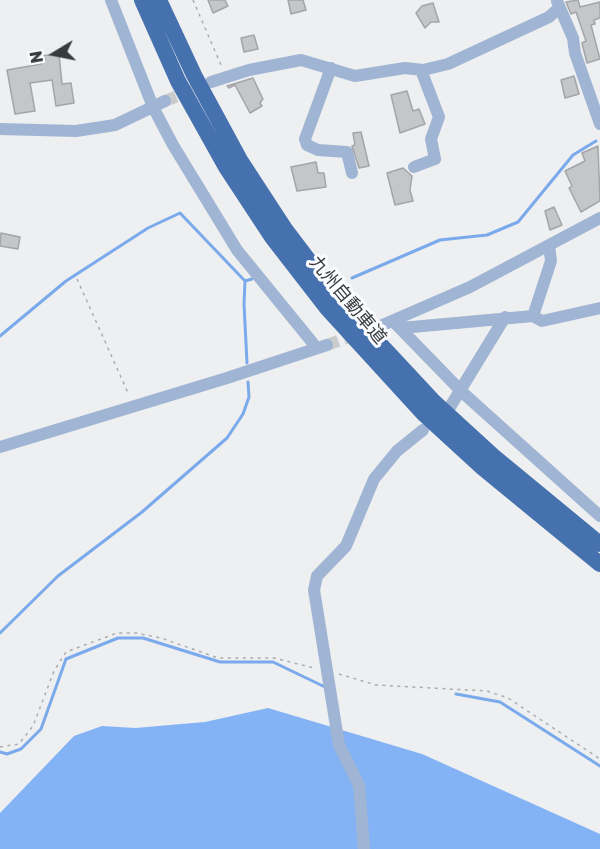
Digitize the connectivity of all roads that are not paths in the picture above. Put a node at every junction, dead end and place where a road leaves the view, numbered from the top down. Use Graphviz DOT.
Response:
graph roads {
  1 [pos="111,0"];
  2 [pos="142,0"];
  3 [pos="159,0"];
  4 [pos="558,4"];
  5 [pos="331,68"];
  6 [pos="421,69"];
  7 [pos="212,82"];
  8 [pos="159,104"];
  9 [pos="600,124"];
  10 [pos="0,129"];
  11 [pos="414,167"];
  12 [pos="352,173"];
  13 [pos="600,219"];
  14 [pos="549,245"];
  15 [pos="600,308"];
  16 [pos="533,316"];
  17 [pos="505,317"];
  18 [pos="397,325"];
  19 [pos="378,327"];
  20 [pos="462,392"];
  21 [pos="450,407"];
  22 [pos="423,430"];
  23 [pos="0,447"];
  24 [pos="600,516"];
  25 [pos="600,544"];
  26 [pos="600,564"];
  27 [pos="364,849"];
  1 -- 8 [label="street"];
  2 -- 26 [label="highway, 九州自動車道"];
  3 -- 25 [label="highway, 九州自動車道"];
  4 -- 6 [label="street"];
  4 -- 9 [label="street"];
  5 -- 6 [label="street"];
  5 -- 7 [label="street"];
  5 -- 12 [label="street"];
  6 -- 11 [label="street"];
  8 -- 10 [label="street"];
  8 -- 23 [label="street"];
  13 -- 14 [label="street"];
  14 -- 16 [label="street"];
  14 -- 18 [label="street"];
  15 -- 16 [label="street"];
  16 -- 17 [label="street"];
  17 -- 18 [label="street"];
  17 -- 20 [label="street"];
  18 -- 19 [label="street"];
  18 -- 20 [label="street"];
  20 -- 21 [label="street"];
  20 -- 24 [label="street"];
  22 -- 27 [label="street"];
}
